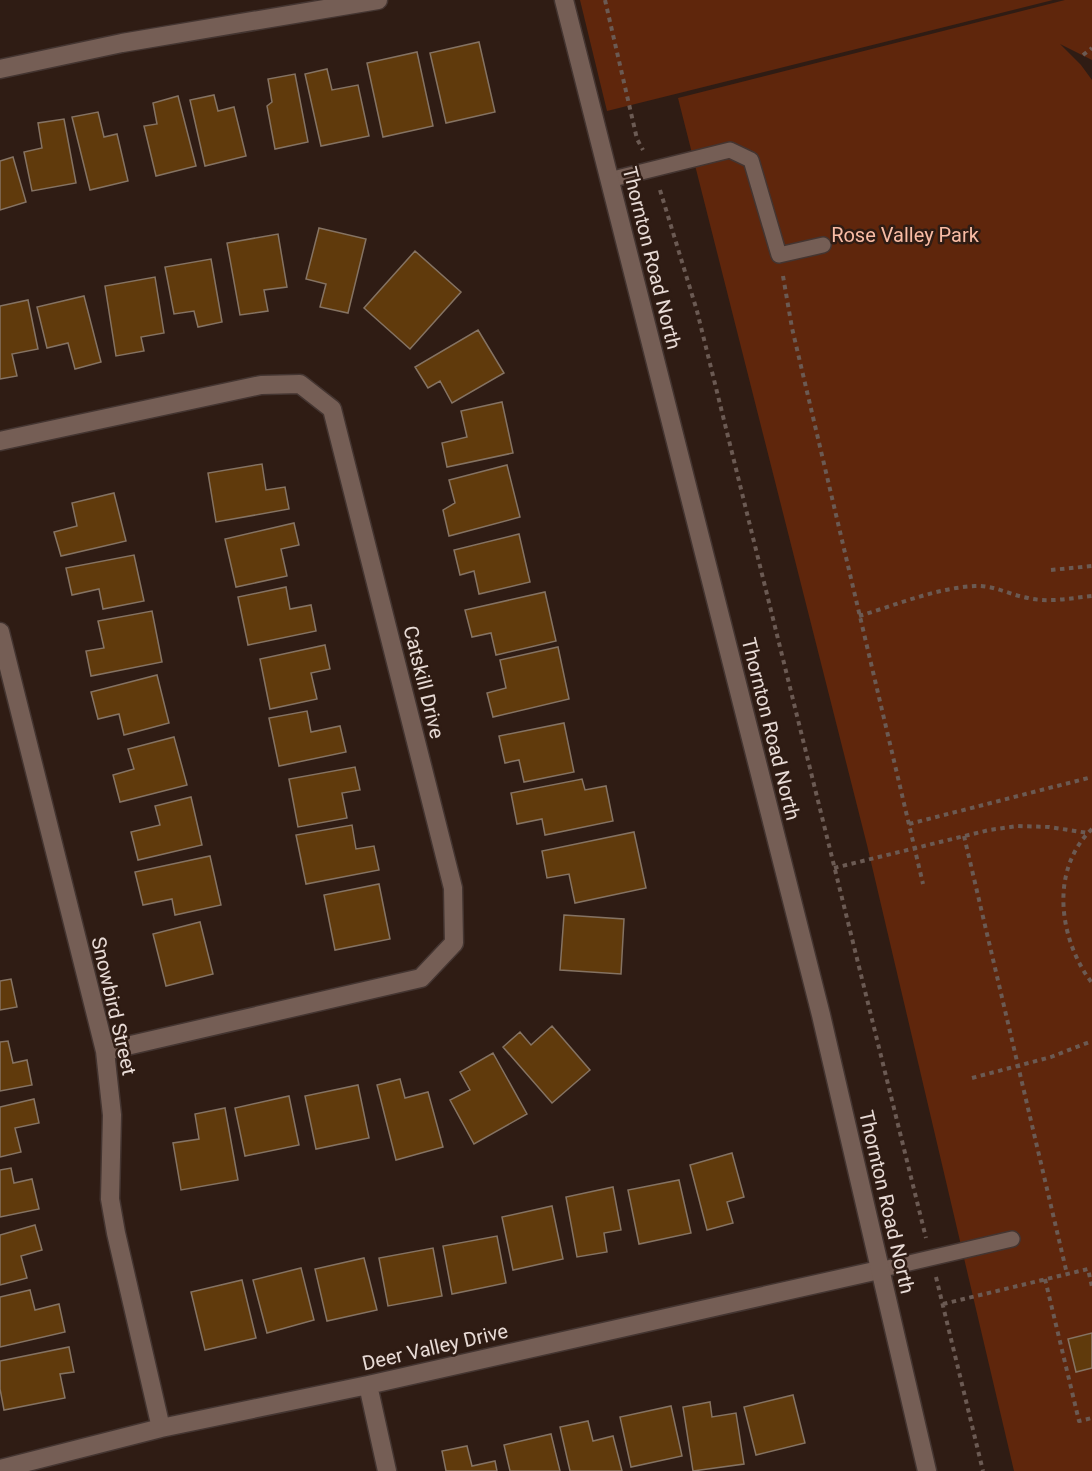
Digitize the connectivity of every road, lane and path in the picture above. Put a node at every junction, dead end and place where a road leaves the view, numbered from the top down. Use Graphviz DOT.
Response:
graph roads {
  1 [pos="378,0"];
  2 [pos="564,0"];
  3 [pos="605,0"];
  4 [pos="1092,48"];
  5 [pos="1083,56"];
  6 [pos="0,69"];
  7 [pos="652,169"];
  8 [pos="609,180"];
  9 [pos="823,245"];
  10 [pos="779,255"];
  11 [pos="0,441"];
  12 [pos="1092,566"];
  13 [pos="1051,570"];
  14 [pos="1092,596"];
  15 [pos="859,616"];
  16 [pos="0,632"];
  17 [pos="1092,777"];
  18 [pos="909,824"];
  19 [pos="1092,829"];
  20 [pos="1088,833"];
  21 [pos="964,836"];
  22 [pos="915,848"];
  23 [pos="834,868"];
  24 [pos="923,884"];
  25 [pos="1092,983"];
  26 [pos="1092,1041"];
  27 [pos="105,1051"];
  28 [pos="1018,1067"];
  29 [pos="972,1078"];
  30 [pos="1012,1239"];
  31 [pos="926,1240"];
  32 [pos="879,1270"];
  33 [pos="1067,1274"];
  34 [pos="936,1276"];
  35 [pos="1045,1279"];
  36 [pos="1092,1287"];
  37 [pos="943,1304"];
  38 [pos="368,1385"];
  39 [pos="1092,1418"];
  40 [pos="161,1428"];
  41 [pos="0,1469"];
  42 [pos="387,1471"];
  43 [pos="927,1471"];
  44 [pos="983,1471"];
  1 -- 6 [label="street"];
  2 -- 8 [label="street, Thornton Road North"];
  3 -- 7 [label="path"];
  4 -- 5 [label="path"];
  7 -- 8 [label="lane"];
  7 -- 10 [label="lane"];
  7 -- 23 [label="path"];
  8 -- 32 [label="street, Thornton Road North"];
  9 -- 10 [label="lane"];
  10 -- 15 [label="path"];
  11 -- 27 [label="street, Catskill Drive"];
  12 -- 13 [label="path"];
  14 -- 15 [label="path"];
  15 -- 18 [label="path"];
  16 -- 27 [label="street, Snowbird Street"];
  17 -- 18 [label="path"];
  18 -- 22 [label="path"];
  19 -- 20 [label="path"];
  20 -- 21 [label="path"];
  20 -- 25 [label="path"];
  21 -- 22 [label="path"];
  21 -- 28 [label="path"];
  22 -- 23 [label="path"];
  22 -- 24 [label="path"];
  23 -- 31 [label="path"];
  26 -- 28 [label="path"];
  27 -- 40 [label="street, Snowbird Street"];
  28 -- 29 [label="path"];
  28 -- 33 [label="path"];
  30 -- 32 [label="lane"];
  32 -- 38 [label="street, Deer Valley Drive"];
  32 -- 43 [label="street, Thornton Road North"];
  33 -- 35 [label="path"];
  33 -- 36 [label="path"];
  34 -- 37 [label="path"];
  35 -- 37 [label="path"];
  35 -- 39 [label="path"];
  37 -- 44 [label="path"];
  38 -- 40 [label="street, Deer Valley Drive"];
  38 -- 42 [label="street"];
  40 -- 41 [label="street, Deer Valley Drive"];
}
